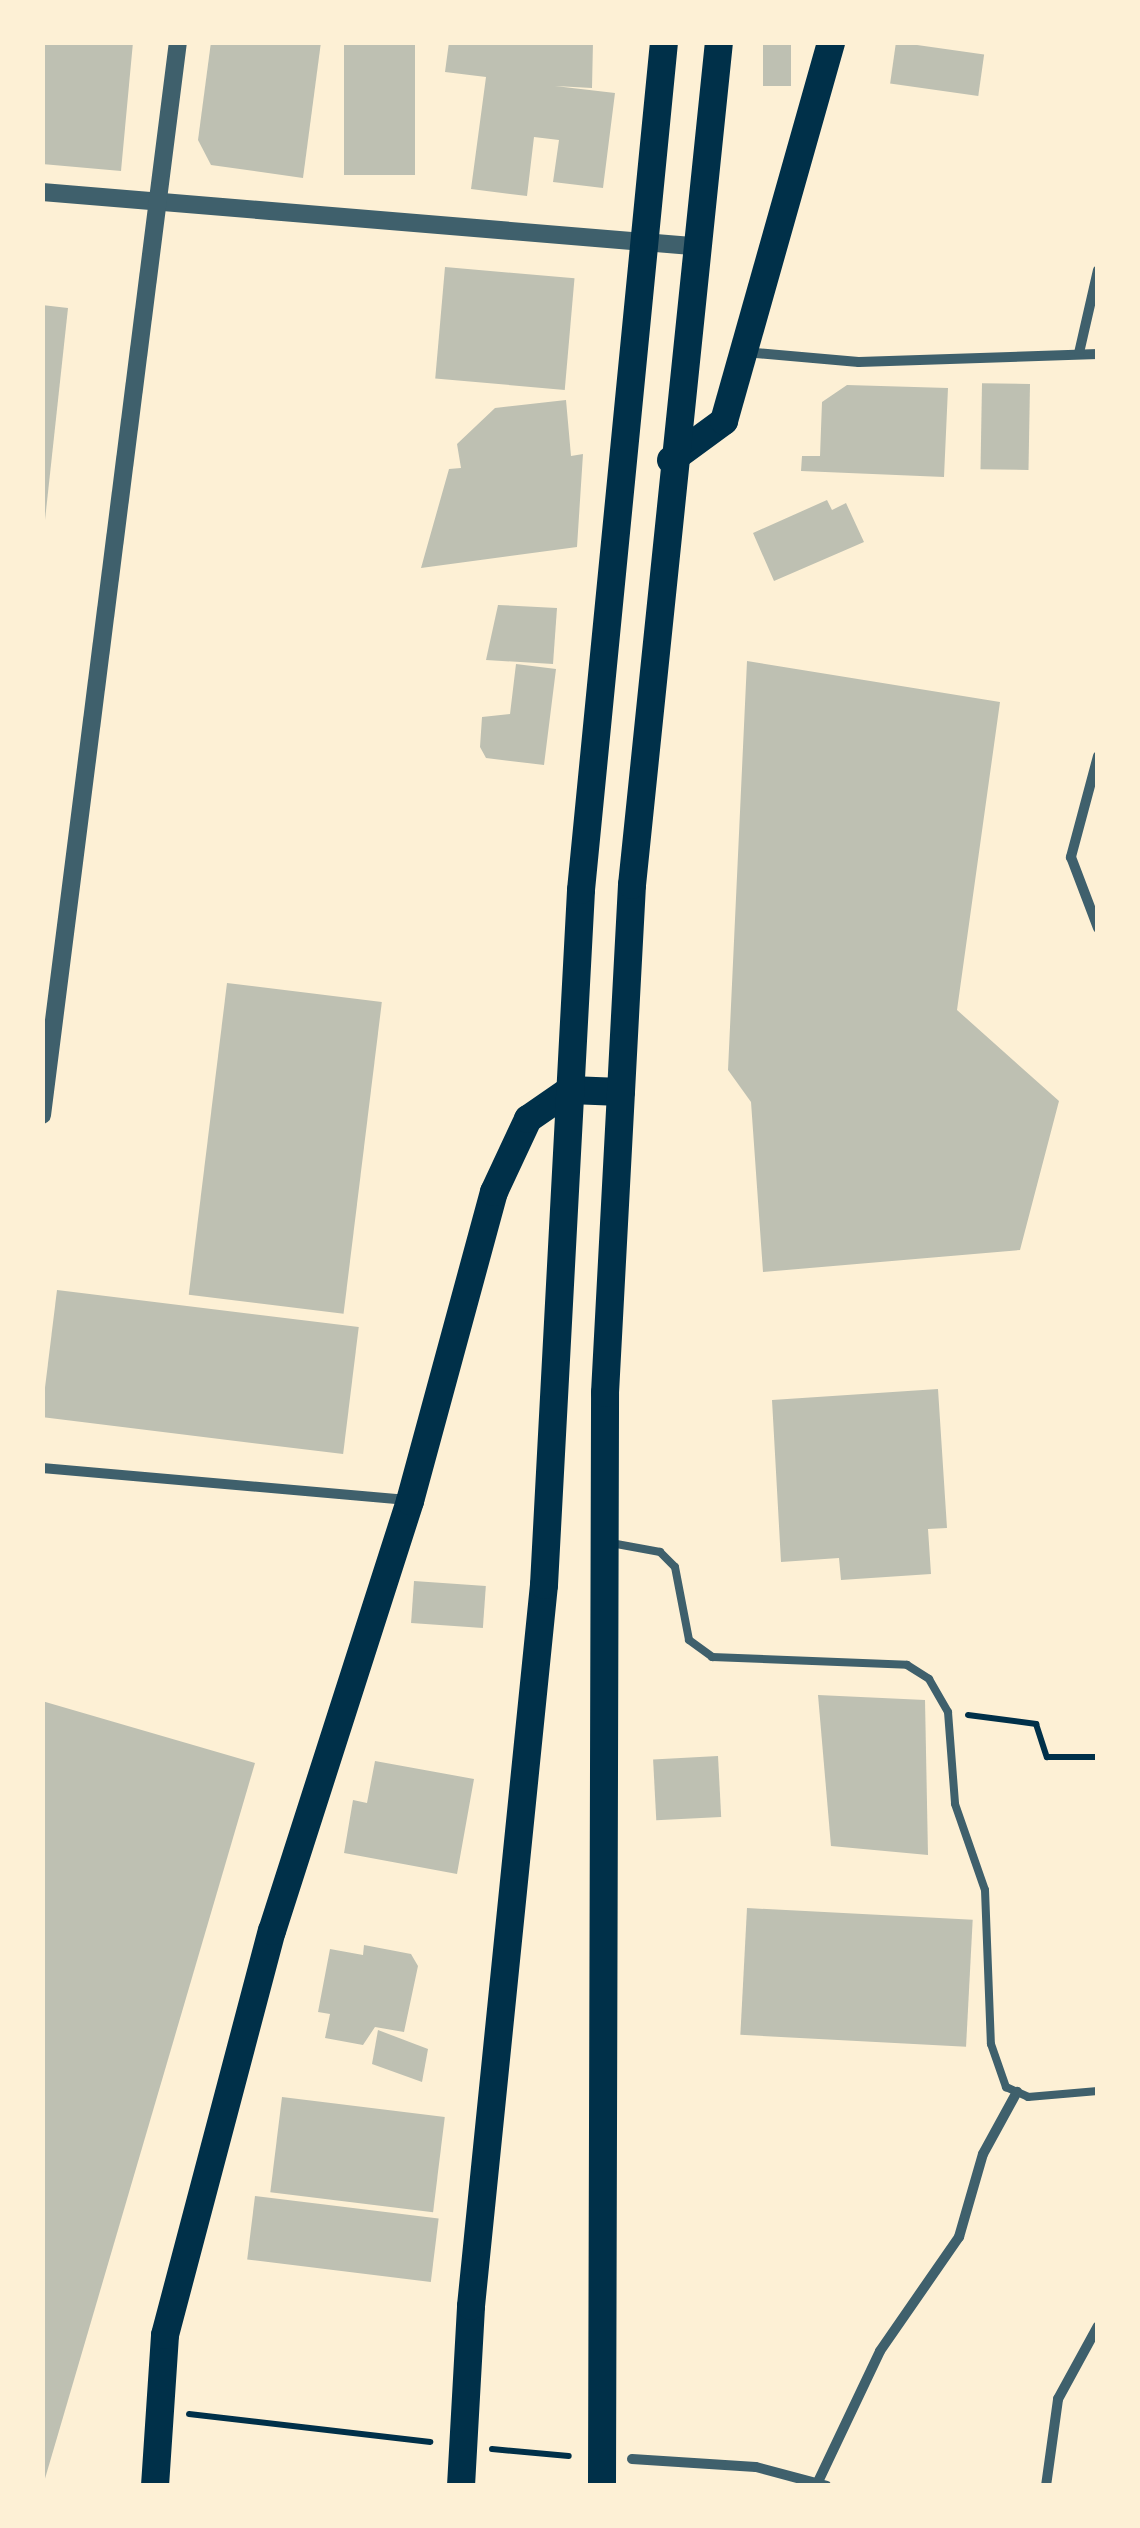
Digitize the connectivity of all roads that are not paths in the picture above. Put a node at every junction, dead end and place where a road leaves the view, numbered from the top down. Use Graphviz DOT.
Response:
graph roads {
  1 [pos="178,42"];
  2 [pos="664,42"];
  3 [pos="719,42"];
  4 [pos="831,42"];
  5 [pos="42,192"];
  6 [pos="157,203"];
  7 [pos="640,239"];
  8 [pos="692,246"];
  9 [pos="1098,270"];
  10 [pos="744,352"];
  11 [pos="1079,353"];
  12 [pos="1098,354"];
  13 [pos="672,460"];
  14 [pos="1098,756"];
  15 [pos="1098,928"];
  16 [pos="570,1090"];
  17 [pos="621,1092"];
  18 [pos="42,1115"];
  19 [pos="42,1468"];
  20 [pos="410,1501"];
  21 [pos="604,1542"];
  22 [pos="1098,2091"];
  23 [pos="1017,2092"];
  24 [pos="1098,2326"];
  25 [pos="632,2459"];
  26 [pos="603,2472"];
  27 [pos="820,2484"];
  28 [pos="154,2486"];
  29 [pos="461,2486"];
  30 [pos="1046,2486"];
  1 -- 6 [label="street"];
  2 -- 7 [label="highway"];
  3 -- 8 [label="highway"];
  4 -- 10 [label="highway"];
  5 -- 6 [label="street"];
  6 -- 7 [label="street"];
  6 -- 18 [label="street"];
  7 -- 8 [label="street"];
  7 -- 16 [label="highway"];
  8 -- 13 [label="highway"];
  9 -- 11 [label="street"];
  10 -- 11 [label="street"];
  10 -- 13 [label="highway"];
  11 -- 12 [label="street"];
  13 -- 17 [label="highway"];
  14 -- 15 [label="street"];
  16 -- 17 [label="highway"];
  16 -- 20 [label="highway"];
  16 -- 29 [label="highway"];
  17 -- 21 [label="highway"];
  19 -- 20 [label="street"];
  20 -- 28 [label="highway"];
  21 -- 23 [label="lane"];
  21 -- 26 [label="highway"];
  22 -- 23 [label="lane"];
  23 -- 27 [label="street"];
  24 -- 30 [label="street"];
  25 -- 27 [label="street"];
}
